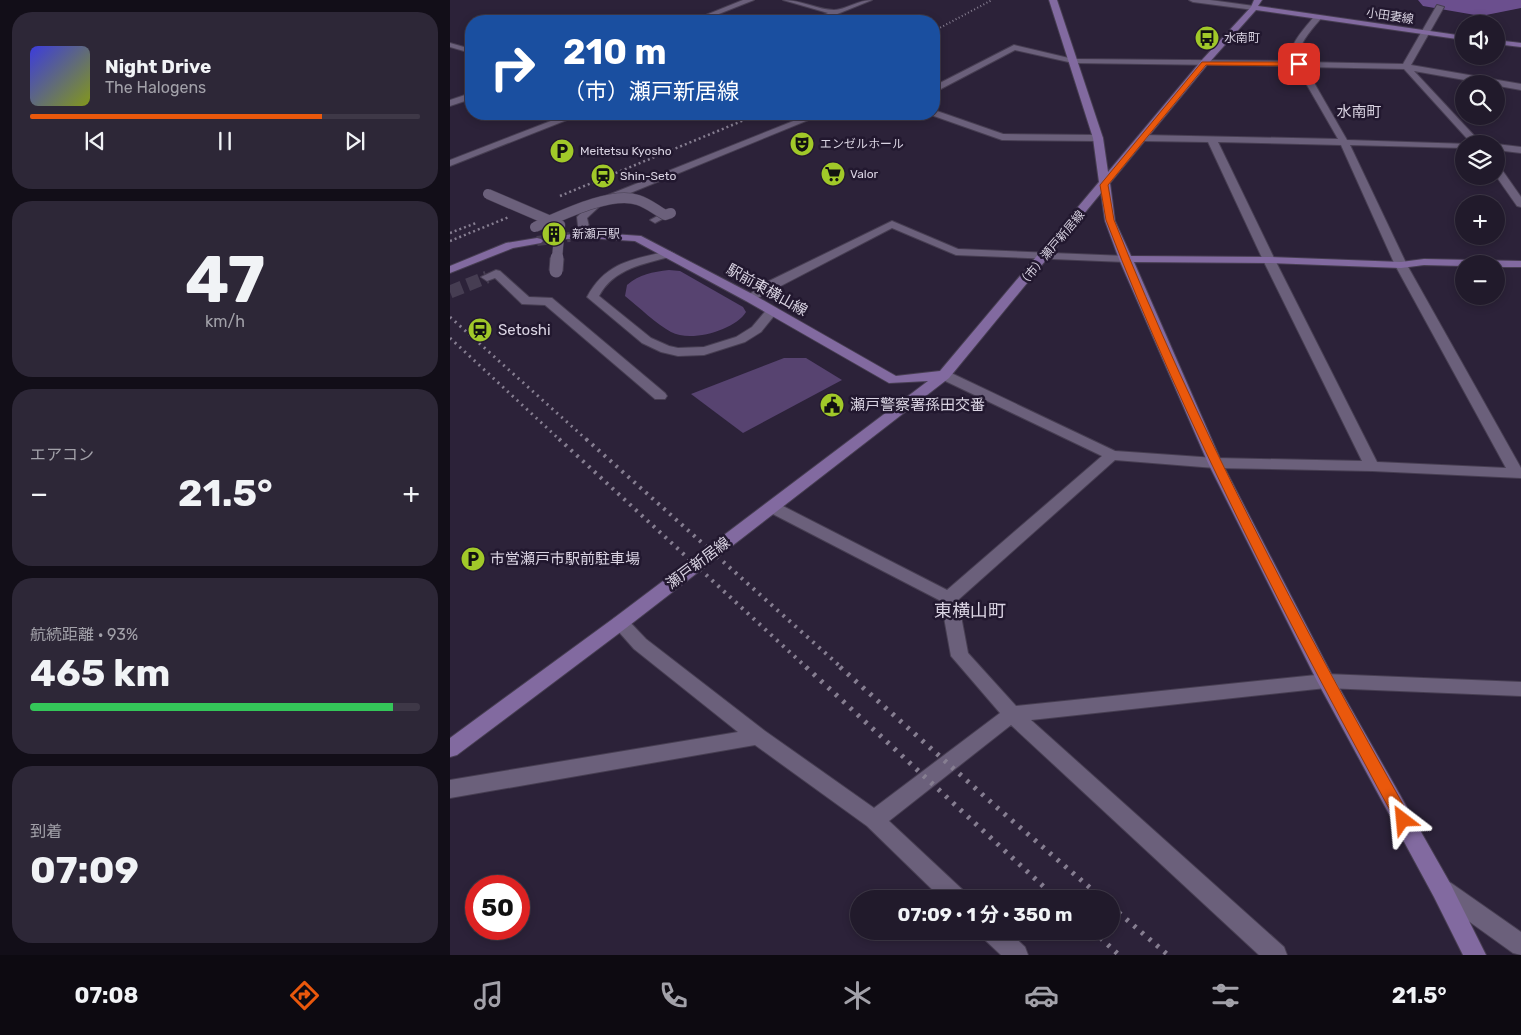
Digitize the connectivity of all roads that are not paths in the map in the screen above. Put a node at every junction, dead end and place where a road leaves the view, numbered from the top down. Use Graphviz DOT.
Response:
graph roads {
  1 [pos="750,0"];
  2 [pos="787,0"];
  3 [pos="868,0"];
  4 [pos="1052,0"];
  5 [pos="1193,0"];
  6 [pos="1256,4"];
  7 [pos="1440,7"];
  8 [pos="836,12"];
  9 [pos="711,15"];
  10 [pos="829,15"];
  11 [pos="1318,17"];
  12 [pos="1426,33"];
  13 [pos="1455,37"];
  14 [pos="1505,43"];
  15 [pos="450,45"];
  16 [pos="1521,45"];
  17 [pos="465,49"];
  18 [pos="1073,62"];
  19 [pos="1204,64"];
  20 [pos="1299,64"];
  21 [pos="1406,67"];
  22 [pos="940,86"];
  23 [pos="1521,87"];
  24 [pos="465,98"];
  25 [pos="450,103"];
  26 [pos="940,115"];
  27 [pos="561,120"];
  28 [pos="803,120"];
  29 [pos="1469,135"];
  30 [pos="1098,138"];
  31 [pos="1143,138"];
  32 [pos="1212,140"];
  33 [pos="1344,142"];
  34 [pos="1455,145"];
  35 [pos="1505,149"];
  36 [pos="1521,150"];
  37 [pos="450,163"];
  38 [pos="1505,182"];
  39 [pos="1104,185"];
  40 [pos="488,194"];
  41 [pos="1521,204"];
  42 [pos="550,220"];
  43 [pos="655,220"];
  44 [pos="536,227"];
  45 [pos="585,235"];
  46 [pos="570,237"];
  47 [pos="537,241"];
  48 [pos="669,254"];
  49 [pos="1045,256"];
  50 [pos="1125,259"];
  51 [pos="1269,260"];
  52 [pos="1521,264"];
  53 [pos="1400,265"];
  54 [pos="450,270"];
  55 [pos="556,271"];
  56 [pos="487,277"];
  57 [pos="750,298"];
  58 [pos="772,311"];
  59 [pos="944,375"];
  60 [pos="660,396"];
  61 [pos="1112,456"];
  62 [pos="1215,463"];
  63 [pos="1372,466"];
  64 [pos="1518,473"];
  65 [pos="772,507"];
  66 [pos="949,598"];
  67 [pos="620,623"];
  68 [pos="1326,681"];
  69 [pos="1521,689"];
  70 [pos="1012,714"];
  71 [pos="758,737"];
  72 [pos="450,748"];
  73 [pos="450,789"];
  74 [pos="874,820"];
  75 [pos="948,890"];
  76 [pos="1442,890"];
  77 [pos="1001,940"];
  78 [pos="1521,946"];
  79 [pos="1470,954"];
  80 [pos="1017,955"];
  81 [pos="1276,955"];
  1 -- 9 [label="street"];
  2 -- 8 [label="street"];
  3 -- 8 [label="street"];
  4 -- 18 [label="street"];
  5 -- 6 [label="street"];
  6 -- 11 [label="street, 小田妻線"];
  6 -- 19 [label="street, （市）瀬戸新居線"];
  7 -- 12 [label="street"];
  8 -- 10 [label="street"];
  11 -- 12 [label="street, 小田妻線"];
  11 -- 20 [label="street"];
  12 -- 13 [label="street, 小田妻線"];
  12 -- 21 [label="street"];
  14 -- 16 [label="street"];
  15 -- 17 [label="street"];
  18 -- 19 [label="street"];
  18 -- 22 [label="street"];
  18 -- 30 [label="street"];
  19 -- 20 [label="street"];
  19 -- 31 [label="street, （市）瀬戸新居線"];
  20 -- 21 [label="street"];
  20 -- 33 [label="street"];
  21 -- 23 [label="street"];
  21 -- 29 [label="street"];
  24 -- 25 [label="street"];
  26 -- 30 [label="street"];
  27 -- 37 [label="street"];
  28 -- 45 [label="street"];
  30 -- 39 [label="street"];
  31 -- 32 [label="street"];
  31 -- 39 [label="street, （市）瀬戸新居線"];
  32 -- 33 [label="street"];
  32 -- 51 [label="street"];
  33 -- 34 [label="street"];
  33 -- 53 [label="street"];
  35 -- 36 [label="street"];
  38 -- 41 [label="street"];
  39 -- 49 [label="street, （市）瀬戸新居線"];
  39 -- 50 [label="street"];
  40 -- 42 [label="street, bridge"];
  42 -- 43 [label="street, bridge"];
  42 -- 44 [label="street, bridge"];
  42 -- 55 [label="street, bridge"];
  45 -- 46 [label="street, 駅前東横山線"];
  45 -- 48 [label="street, 駅前東横山線"];
  47 -- 54 [label="street"];
  48 -- 57 [label="street, 駅前東横山線"];
  48 -- 58 [label="street"];
  49 -- 50 [label="street"];
  49 -- 57 [label="street"];
  49 -- 59 [label="street, （市）瀬戸新居線"];
  50 -- 51 [label="street"];
  50 -- 62 [label="street"];
  51 -- 53 [label="street"];
  51 -- 63 [label="street"];
  52 -- 53 [label="street"];
  53 -- 64 [label="street"];
  56 -- 60 [label="street"];
  57 -- 58 [label="street, 駅前東横山線"];
  58 -- 59 [label="street, 駅前東横山線"];
  59 -- 61 [label="street"];
  59 -- 65 [label="street, 瀬戸新居線"];
  61 -- 62 [label="street"];
  61 -- 66 [label="street"];
  62 -- 63 [label="street"];
  62 -- 68 [label="street"];
  63 -- 64 [label="street"];
  65 -- 66 [label="street"];
  65 -- 67 [label="street, 瀬戸新居線"];
  66 -- 70 [label="street"];
  67 -- 71 [label="street"];
  67 -- 72 [label="street, 瀬戸新居線"];
  68 -- 69 [label="street"];
  68 -- 70 [label="street"];
  68 -- 76 [label="street"];
  70 -- 74 [label="street"];
  70 -- 81 [label="street"];
  71 -- 73 [label="street"];
  71 -- 74 [label="street"];
  74 -- 75 [label="street"];
  76 -- 78 [label="street"];
  76 -- 79 [label="street"];
  77 -- 80 [label="street"];
}
